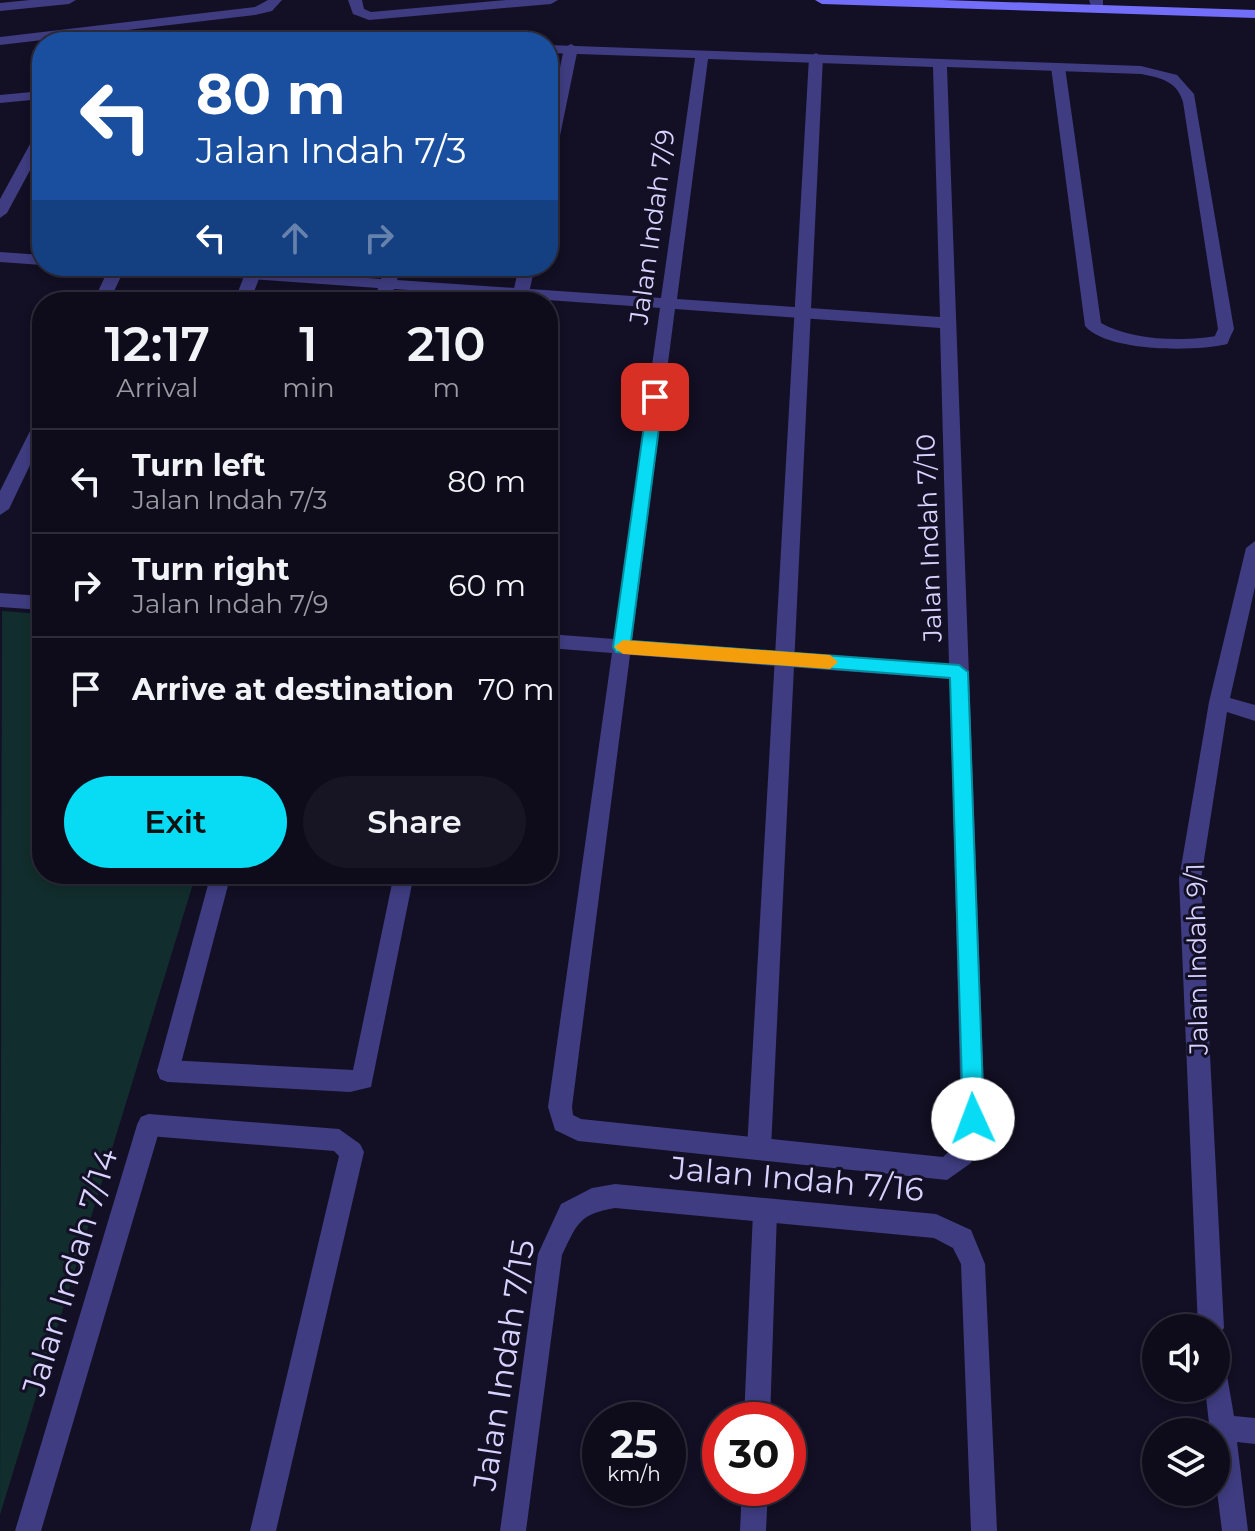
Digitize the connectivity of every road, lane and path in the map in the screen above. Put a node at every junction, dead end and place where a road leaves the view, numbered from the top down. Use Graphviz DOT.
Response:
graph roads {
  1 [pos="275,0"];
  2 [pos="355,0"];
  3 [pos="551,0"];
  4 [pos="822,0"];
  5 [pos="481,2"];
  6 [pos="1097,4"];
  7 [pos="0,7"];
  8 [pos="63,14"];
  9 [pos="1255,14"];
  10 [pos="0,41"];
  11 [pos="571,48"];
  12 [pos="558,49"];
  13 [pos="702,53"];
  14 [pos="816,57"];
  15 [pos="940,62"];
  16 [pos="1058,67"];
  17 [pos="32,96"];
  18 [pos="0,99"];
  19 [pos="558,111"];
  20 [pos="32,154"];
  21 [pos="0,213"];
  22 [pos="0,257"];
  23 [pos="32,259"];
  24 [pos="311,276"];
  25 [pos="390,276"];
  26 [pos="388,284"];
  27 [pos="385,292"];
  28 [pos="463,292"];
  29 [pos="558,299"];
  30 [pos="668,303"];
  31 [pos="803,313"];
  32 [pos="948,323"];
  33 [pos="32,443"];
  34 [pos="0,509"];
  35 [pos="1255,548"];
  36 [pos="0,600"];
  37 [pos="32,602"];
  38 [pos="558,642"];
  39 [pos="622,647"];
  40 [pos="785,659"];
  41 [pos="959,672"];
  42 [pos="1219,702"];
  43 [pos="1255,713"];
  44 [pos="218,884"];
  45 [pos="402,884"];
  46 [pos="759,1149"];
  47 [pos="570,1212"];
  48 [pos="765,1212"];
  49 [pos="1210,1314"];
  50 [pos="758,1402"];
  51 [pos="1230,1429"];
  52 [pos="1255,1431"];
  53 [pos="1230,1488"];
  54 [pos="754,1506"];
  55 [pos="28,1531"];
  56 [pos="263,1531"];
  57 [pos="513,1531"];
  58 [pos="753,1531"];
  59 [pos="984,1531"];
  60 [pos="1235,1531"];
  1 -- 8 [label="street"];
  2 -- 5 [label="street"];
  3 -- 5 [label="street"];
  4 -- 6 [label="main road"];
  6 -- 9 [label="main road"];
  7 -- 8 [label="street"];
  8 -- 10 [label="street"];
  11 -- 12 [label="street"];
  11 -- 13 [label="street"];
  11 -- 19 [label="street"];
  13 -- 14 [label="street"];
  13 -- 30 [label="street, Jalan Indah 7/9"];
  14 -- 15 [label="street"];
  14 -- 31 [label="street"];
  15 -- 16 [label="street"];
  15 -- 32 [label="street, Jalan Indah 7/10"];
  16 -- 16 [label="street"];
  17 -- 18 [label="street"];
  20 -- 21 [label="street"];
  22 -- 23 [label="street"];
  24 -- 26 [label="street"];
  25 -- 26 [label="street"];
  26 -- 27 [label="street"];
  26 -- 28 [label="street"];
  29 -- 30 [label="street"];
  30 -- 31 [label="street"];
  30 -- 39 [label="street, Jalan Indah 7/9"];
  31 -- 32 [label="street"];
  31 -- 40 [label="street"];
  32 -- 41 [label="street, Jalan Indah 7/10"];
  33 -- 34 [label="street"];
  35 -- 42 [label="street, Jalan Indah 9/1"];
  36 -- 37 [label="street"];
  38 -- 39 [label="street"];
  39 -- 40 [label="street"];
  39 -- 46 [label="street, Jalan Indah 7/9"];
  40 -- 41 [label="street"];
  40 -- 46 [label="street"];
  41 -- 46 [label="street, Jalan Indah 7/10"];
  42 -- 43 [label="street"];
  42 -- 49 [label="street, Jalan Indah 9/1"];
  44 -- 45 [label="street"];
  47 -- 48 [label="street, Jalan Indah 7/16"];
  47 -- 57 [label="street, Jalan Indah 7/15"];
  48 -- 50 [label="street"];
  48 -- 59 [label="street, Jalan Indah 7/16"];
  51 -- 52 [label="street"];
  53 -- 60 [label="street"];
  54 -- 58 [label="street"];
  55 -- 56 [label="street, Jalan Indah 7/14"];
}
